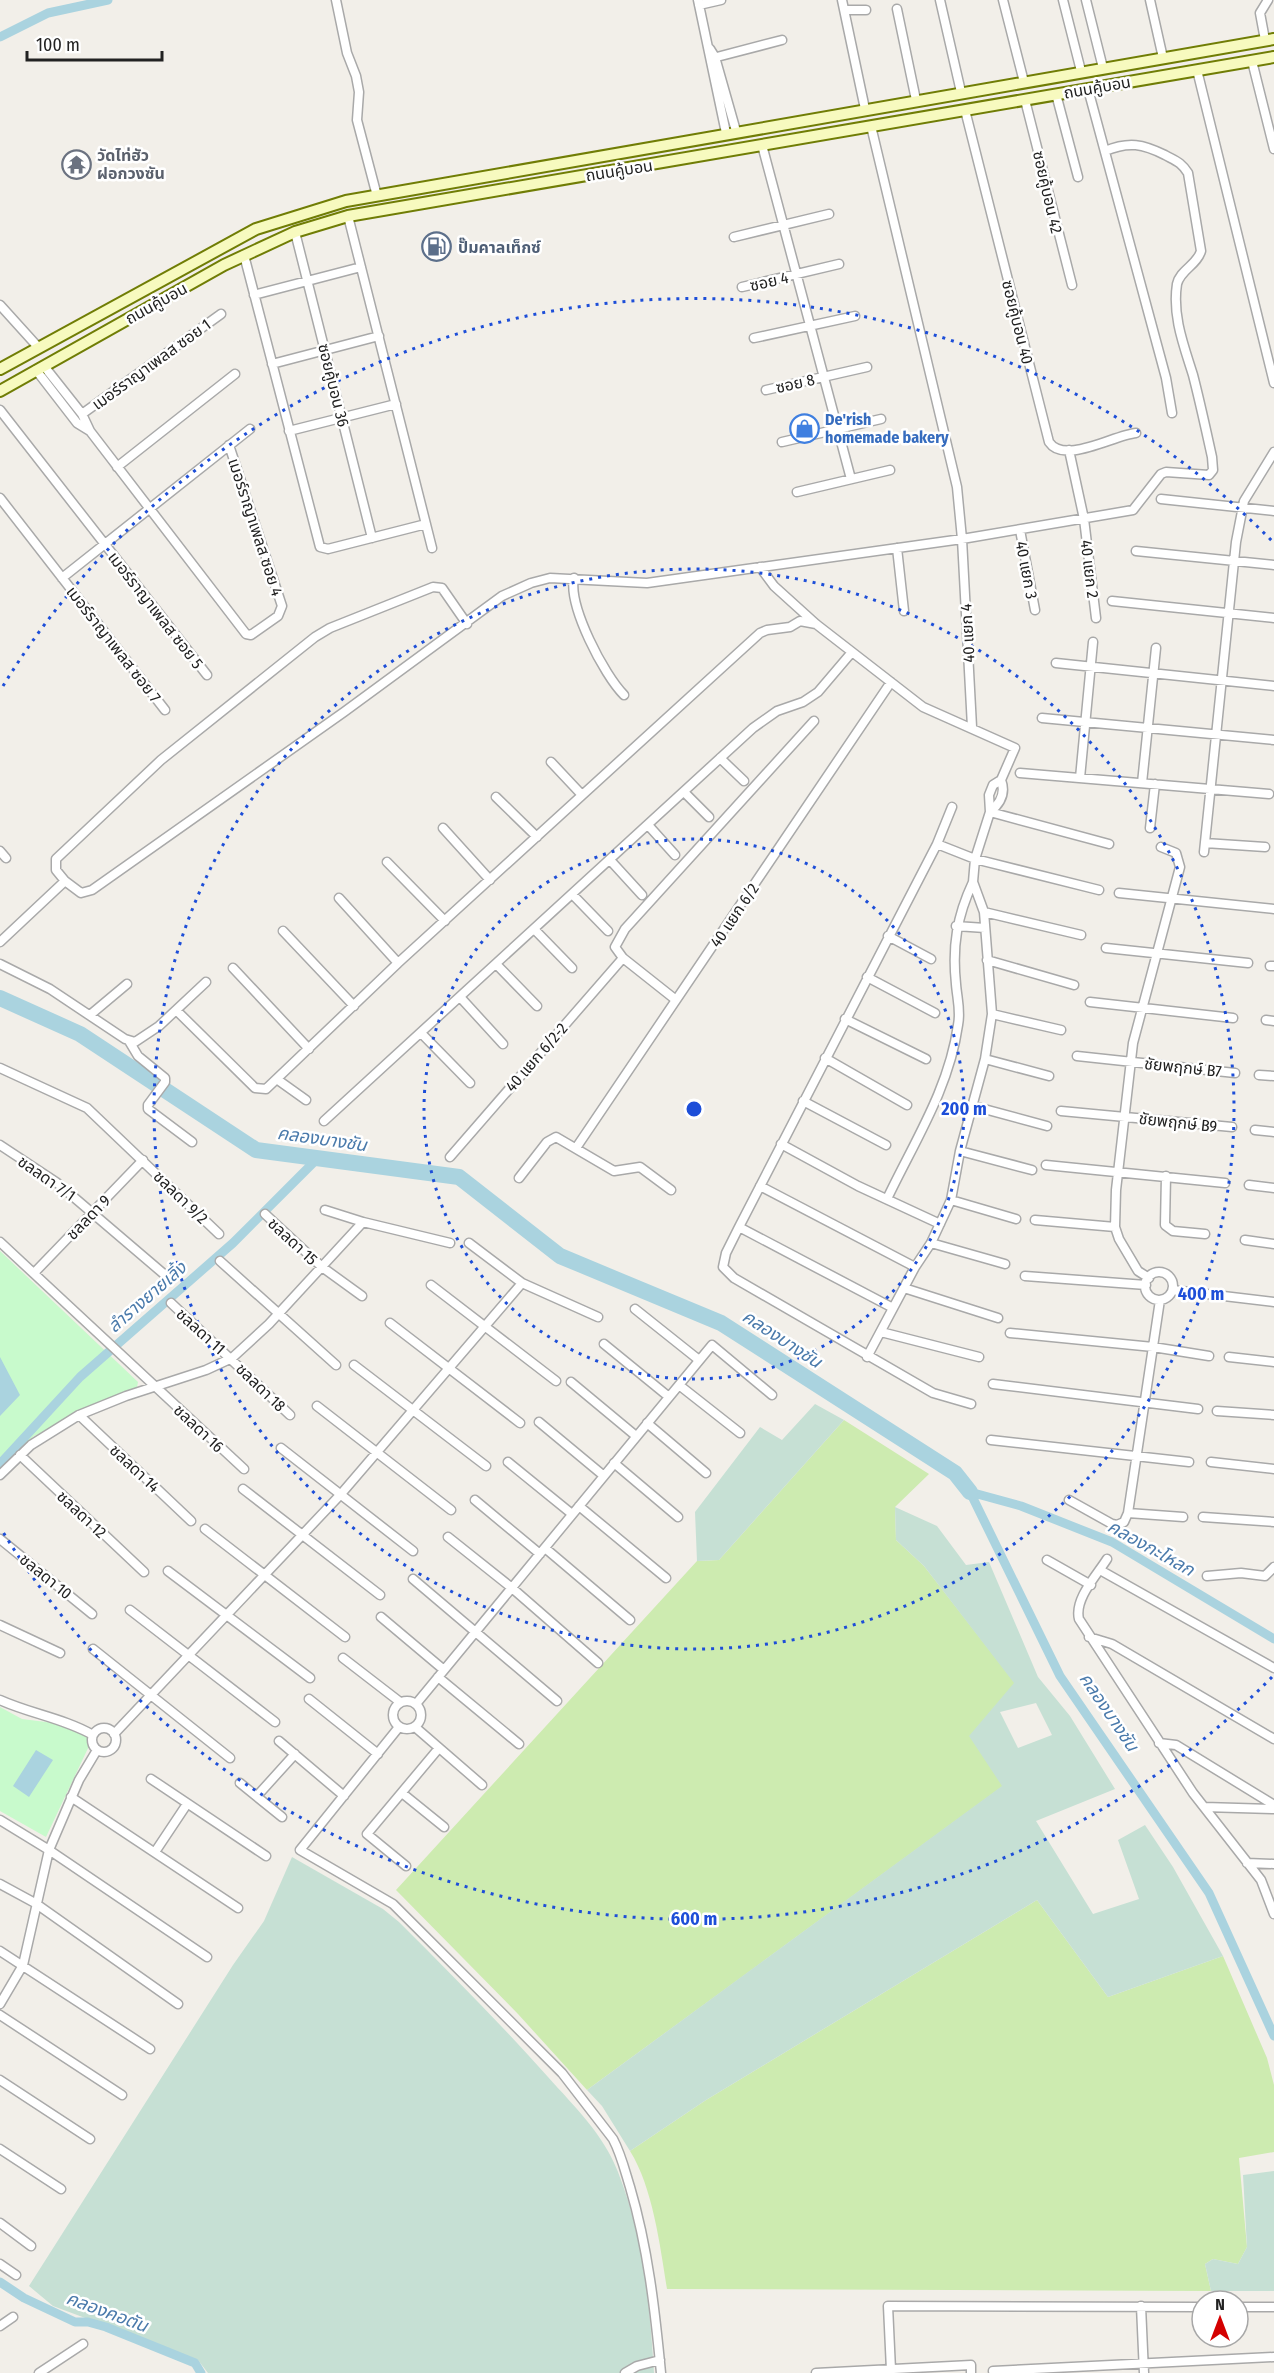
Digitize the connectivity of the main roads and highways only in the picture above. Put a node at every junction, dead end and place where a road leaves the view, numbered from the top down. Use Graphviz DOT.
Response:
graph roads {
  1 [pos="1269,40"];
  2 [pos="1274,57"];
  3 [pos="486,176"];
  4 [pos="489,191"];
  5 [pos="0,369"];
  6 [pos="0,391"];
  1 -- 3 [label="main road, ถนนคู้บอน"];
  2 -- 4 [label="main road, ถนนคู้บอน"];
  3 -- 4 [label="main road"];
  3 -- 5 [label="main road, ถนนคู้บอน"];
  4 -- 6 [label="main road, ถนนคู้บอน"];
}
